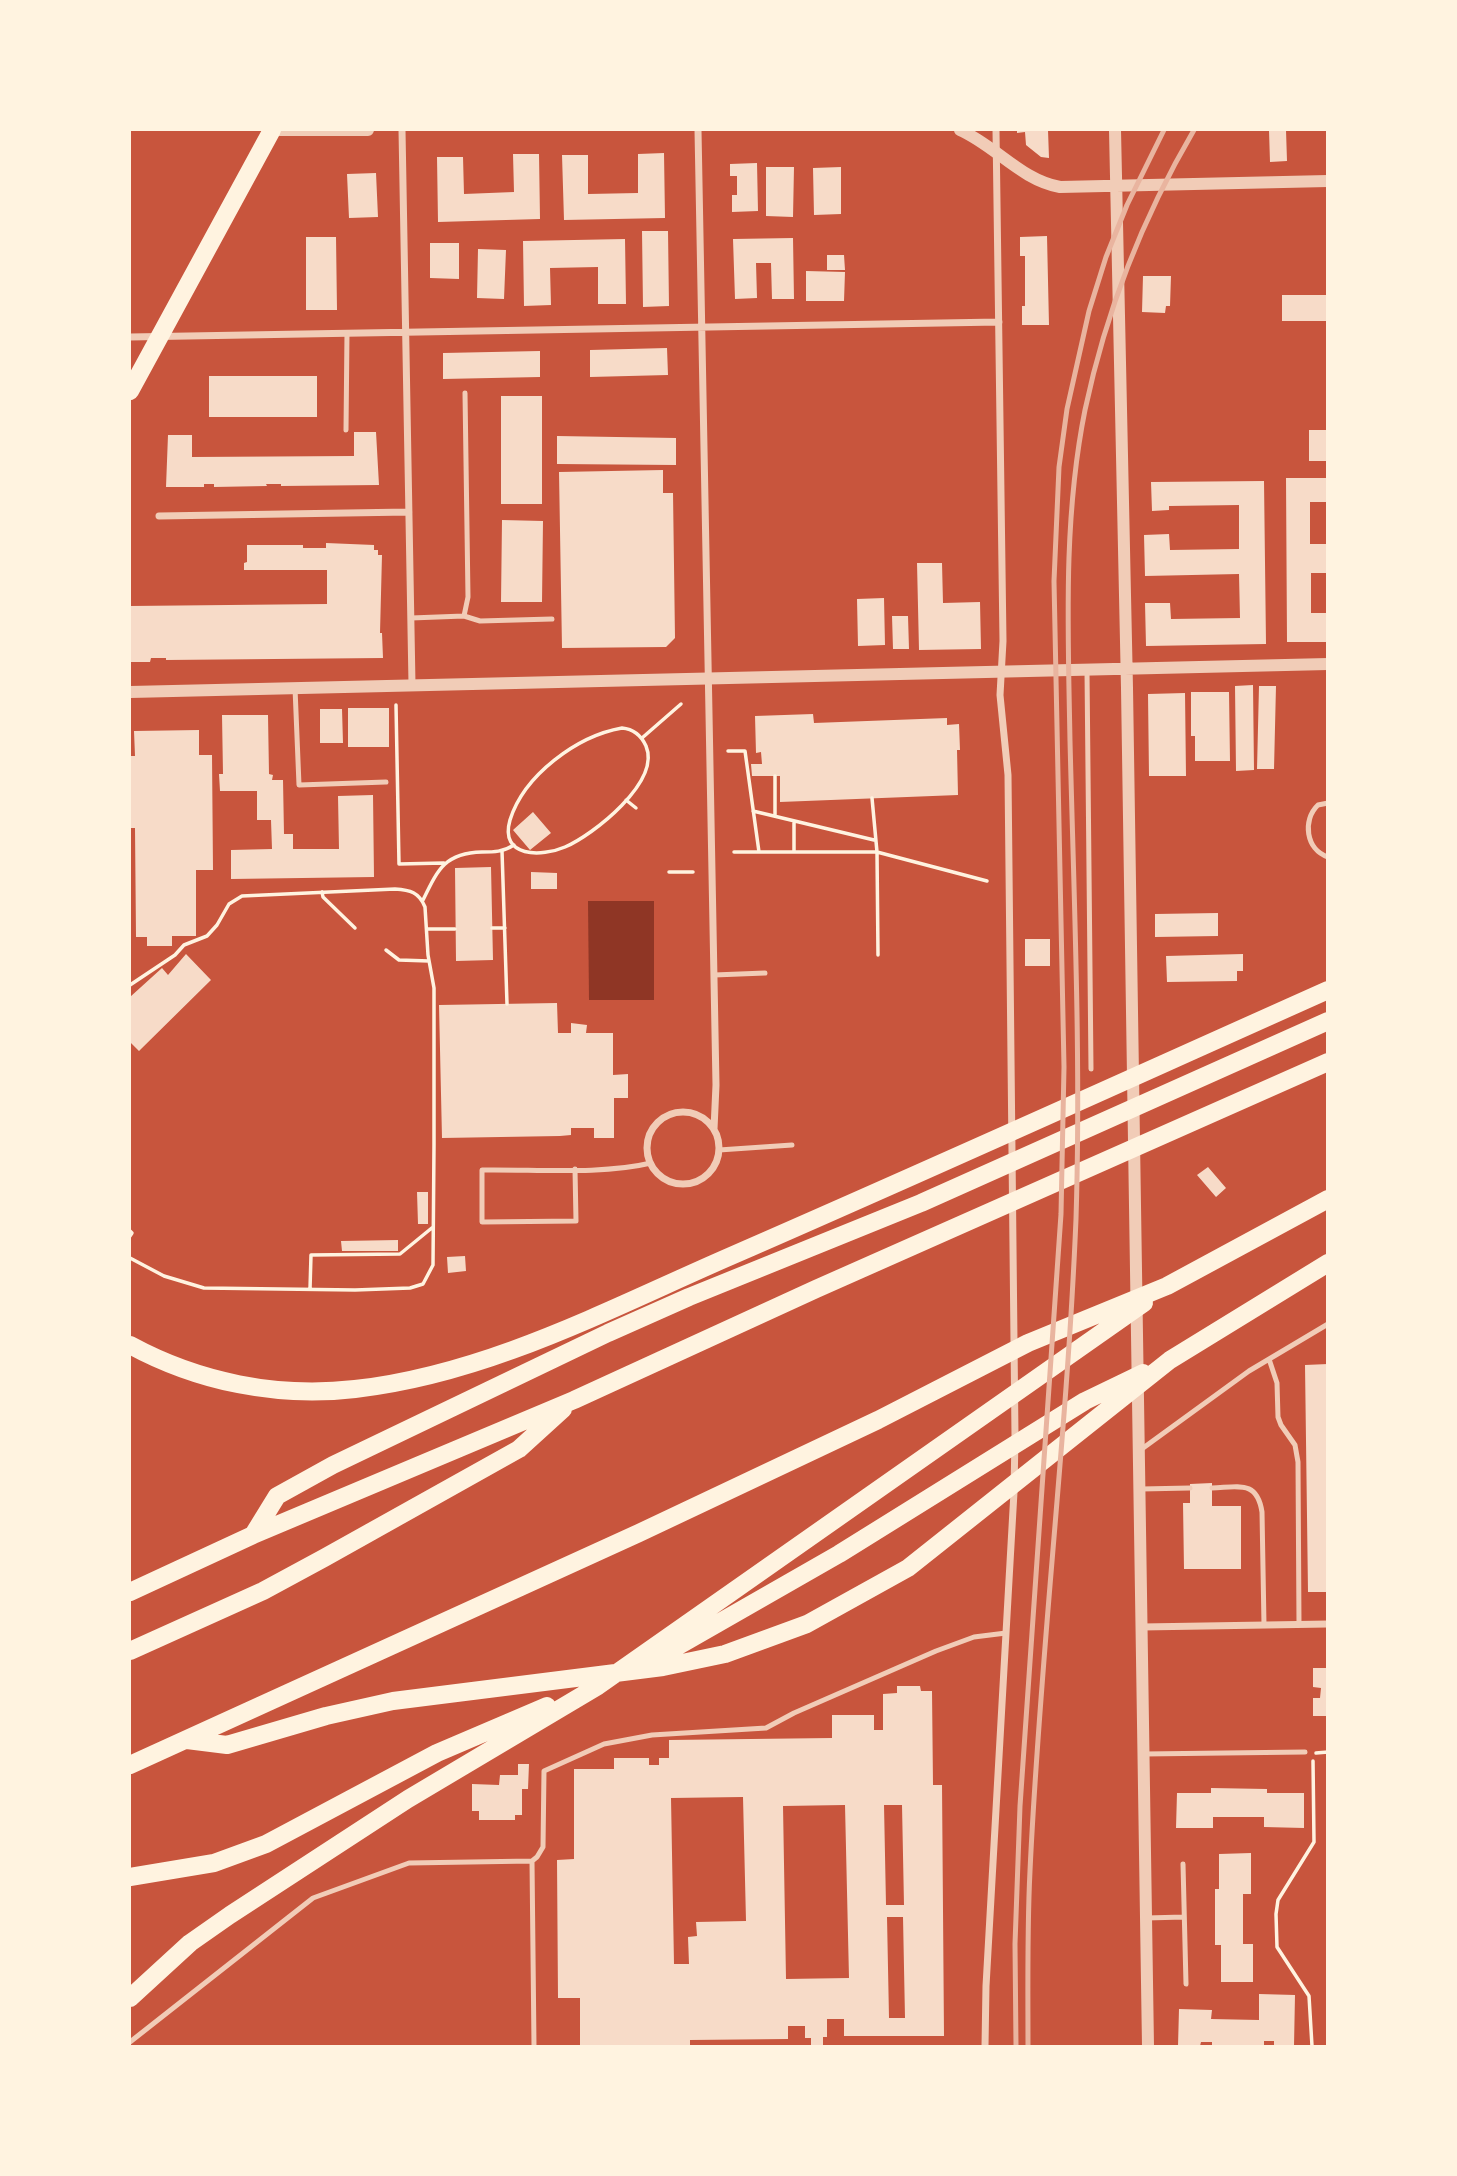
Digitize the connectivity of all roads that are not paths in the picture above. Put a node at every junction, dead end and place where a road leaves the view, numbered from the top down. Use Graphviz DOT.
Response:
graph roads {
  1 [pos="271,130"];
  2 [pos="368,130"];
  3 [pos="402,130"];
  4 [pos="698,130"];
  5 [pos="960,130"];
  6 [pos="996,130"];
  7 [pos="1115,130"];
  8 [pos="996,150"];
  9 [pos="1328,181"];
  10 [pos="1116,186"];
  11 [pos="999,322"];
  12 [pos="703,328"];
  13 [pos="347,333"];
  14 [pos="406,333"];
  15 [pos="130,337"];
  16 [pos="130,391"];
  17 [pos="465,393"];
  18 [pos="346,430"];
  19 [pos="409,512"];
  20 [pos="159,516"];
  21 [pos="464,616"];
  22 [pos="411,618"];
  23 [pos="552,619"];
  24 [pos="1328,664"];
  25 [pos="1126,667"];
  26 [pos="1087,668"];
  27 [pos="1002,670"];
  28 [pos="708,677"];
  29 [pos="412,684"];
  30 [pos="295,688"];
  31 [pos="130,692"];
  32 [pos="386,782"];
  33 [pos="1328,803"];
  34 [pos="1328,856"];
  35 [pos="765,973"];
  36 [pos="714,975"];
  37 [pos="1328,990"];
  38 [pos="1328,1021"];
  39 [pos="1328,1062"];
  40 [pos="1091,1069"];
  41 [pos="714,1129"];
  42 [pos="792,1145"];
  43 [pos="719,1150"];
  44 [pos="651,1163"];
  45 [pos="575,1169"];
  46 [pos="1328,1199"];
  47 [pos="1328,1263"];
  48 [pos="1167,1286"];
  49 [pos="1328,1324"];
  50 [pos="130,1345"];
  51 [pos="1269,1359"];
  52 [pos="1170,1360"];
  53 [pos="574,1400"];
  54 [pos="1139,1451"];
  55 [pos="1190,1488"];
  56 [pos="1212,1488"];
  57 [pos="1140,1489"];
  58 [pos="246,1538"];
  59 [pos="130,1592"];
  60 [pos="1328,1624"];
  61 [pos="1264,1625"];
  62 [pos="1298,1625"];
  63 [pos="1142,1627"];
  64 [pos="1006,1633"];
  65 [pos="130,1651"];
  66 [pos="597,1685"];
  67 [pos="573,1700"];
  68 [pos="187,1740"];
  69 [pos="1306,1752"];
  70 [pos="1144,1755"];
  71 [pos="130,1765"];
  72 [pos="532,1861"];
  73 [pos="1183,1864"];
  74 [pos="130,1877"];
  75 [pos="1184,1917"];
  76 [pos="1146,1919"];
  77 [pos="1186,1984"];
  78 [pos="130,1998"];
  79 [pos="130,2042"];
  80 [pos="534,2046"];
  81 [pos="985,2046"];
  82 [pos="1148,2046"];
  1 -- 2 [label="street"];
  1 -- 16 [label="highway"];
  3 -- 14 [label="street"];
  4 -- 12 [label="street"];
  5 -- 8 [label="street"];
  6 -- 8 [label="street"];
  7 -- 10 [label="street"];
  8 -- 10 [label="street"];
  8 -- 11 [label="street"];
  9 -- 10 [label="street"];
  10 -- 25 [label="street"];
  11 -- 12 [label="street"];
  11 -- 27 [label="street"];
  12 -- 14 [label="street"];
  12 -- 28 [label="street"];
  13 -- 14 [label="street"];
  13 -- 15 [label="street"];
  13 -- 18 [label="lane"];
  14 -- 19 [label="street"];
  17 -- 21 [label="lane"];
  19 -- 20 [label="street"];
  19 -- 22 [label="street"];
  21 -- 22 [label="lane"];
  21 -- 23 [label="lane"];
  22 -- 29 [label="street"];
  24 -- 25 [label="street"];
  25 -- 26 [label="street"];
  25 -- 54 [label="street"];
  26 -- 27 [label="street"];
  26 -- 40 [label="lane"];
  27 -- 28 [label="street"];
  27 -- 64 [label="street"];
  28 -- 29 [label="street"];
  28 -- 36 [label="street"];
  29 -- 30 [label="street"];
  30 -- 31 [label="street"];
  30 -- 32 [label="lane"];
  33 -- 34 [label="lane"];
  35 -- 36 [label="lane"];
  36 -- 41 [label="street"];
  37 -- 50 [label="highway"];
  38 -- 58 [label="highway"];
  39 -- 53 [label="highway"];
  41 -- 43 [label="street"];
  41 -- 44 [label="street"];
  42 -- 43 [label="lane"];
  43 -- 44 [label="street"];
  44 -- 45 [label="lane"];
  45 -- 45 [label="lane"];
  46 -- 48 [label="highway"];
  47 -- 52 [label="highway"];
  48 -- 66 [label="highway"];
  48 -- 68 [label="highway"];
  49 -- 51 [label="lane"];
  51 -- 54 [label="lane"];
  51 -- 62 [label="lane"];
  52 -- 66 [label="highway"];
  52 -- 68 [label="highway"];
  53 -- 58 [label="highway"];
  53 -- 65 [label="highway"];
  54 -- 57 [label="street"];
  55 -- 57 [label="lane"];
  56 -- 61 [label="lane"];
  57 -- 63 [label="street"];
  58 -- 59 [label="highway"];
  60 -- 62 [label="street"];
  61 -- 62 [label="street"];
  61 -- 63 [label="street"];
  63 -- 70 [label="street"];
  64 -- 72 [label="lane"];
  64 -- 81 [label="street"];
  66 -- 67 [label="highway"];
  67 -- 74 [label="highway"];
  67 -- 78 [label="highway"];
  68 -- 71 [label="highway"];
  69 -- 70 [label="lane"];
  70 -- 76 [label="street"];
  72 -- 79 [label="lane"];
  72 -- 80 [label="lane"];
  73 -- 75 [label="lane"];
  75 -- 76 [label="lane"];
  75 -- 77 [label="lane"];
  76 -- 82 [label="street"];
}
